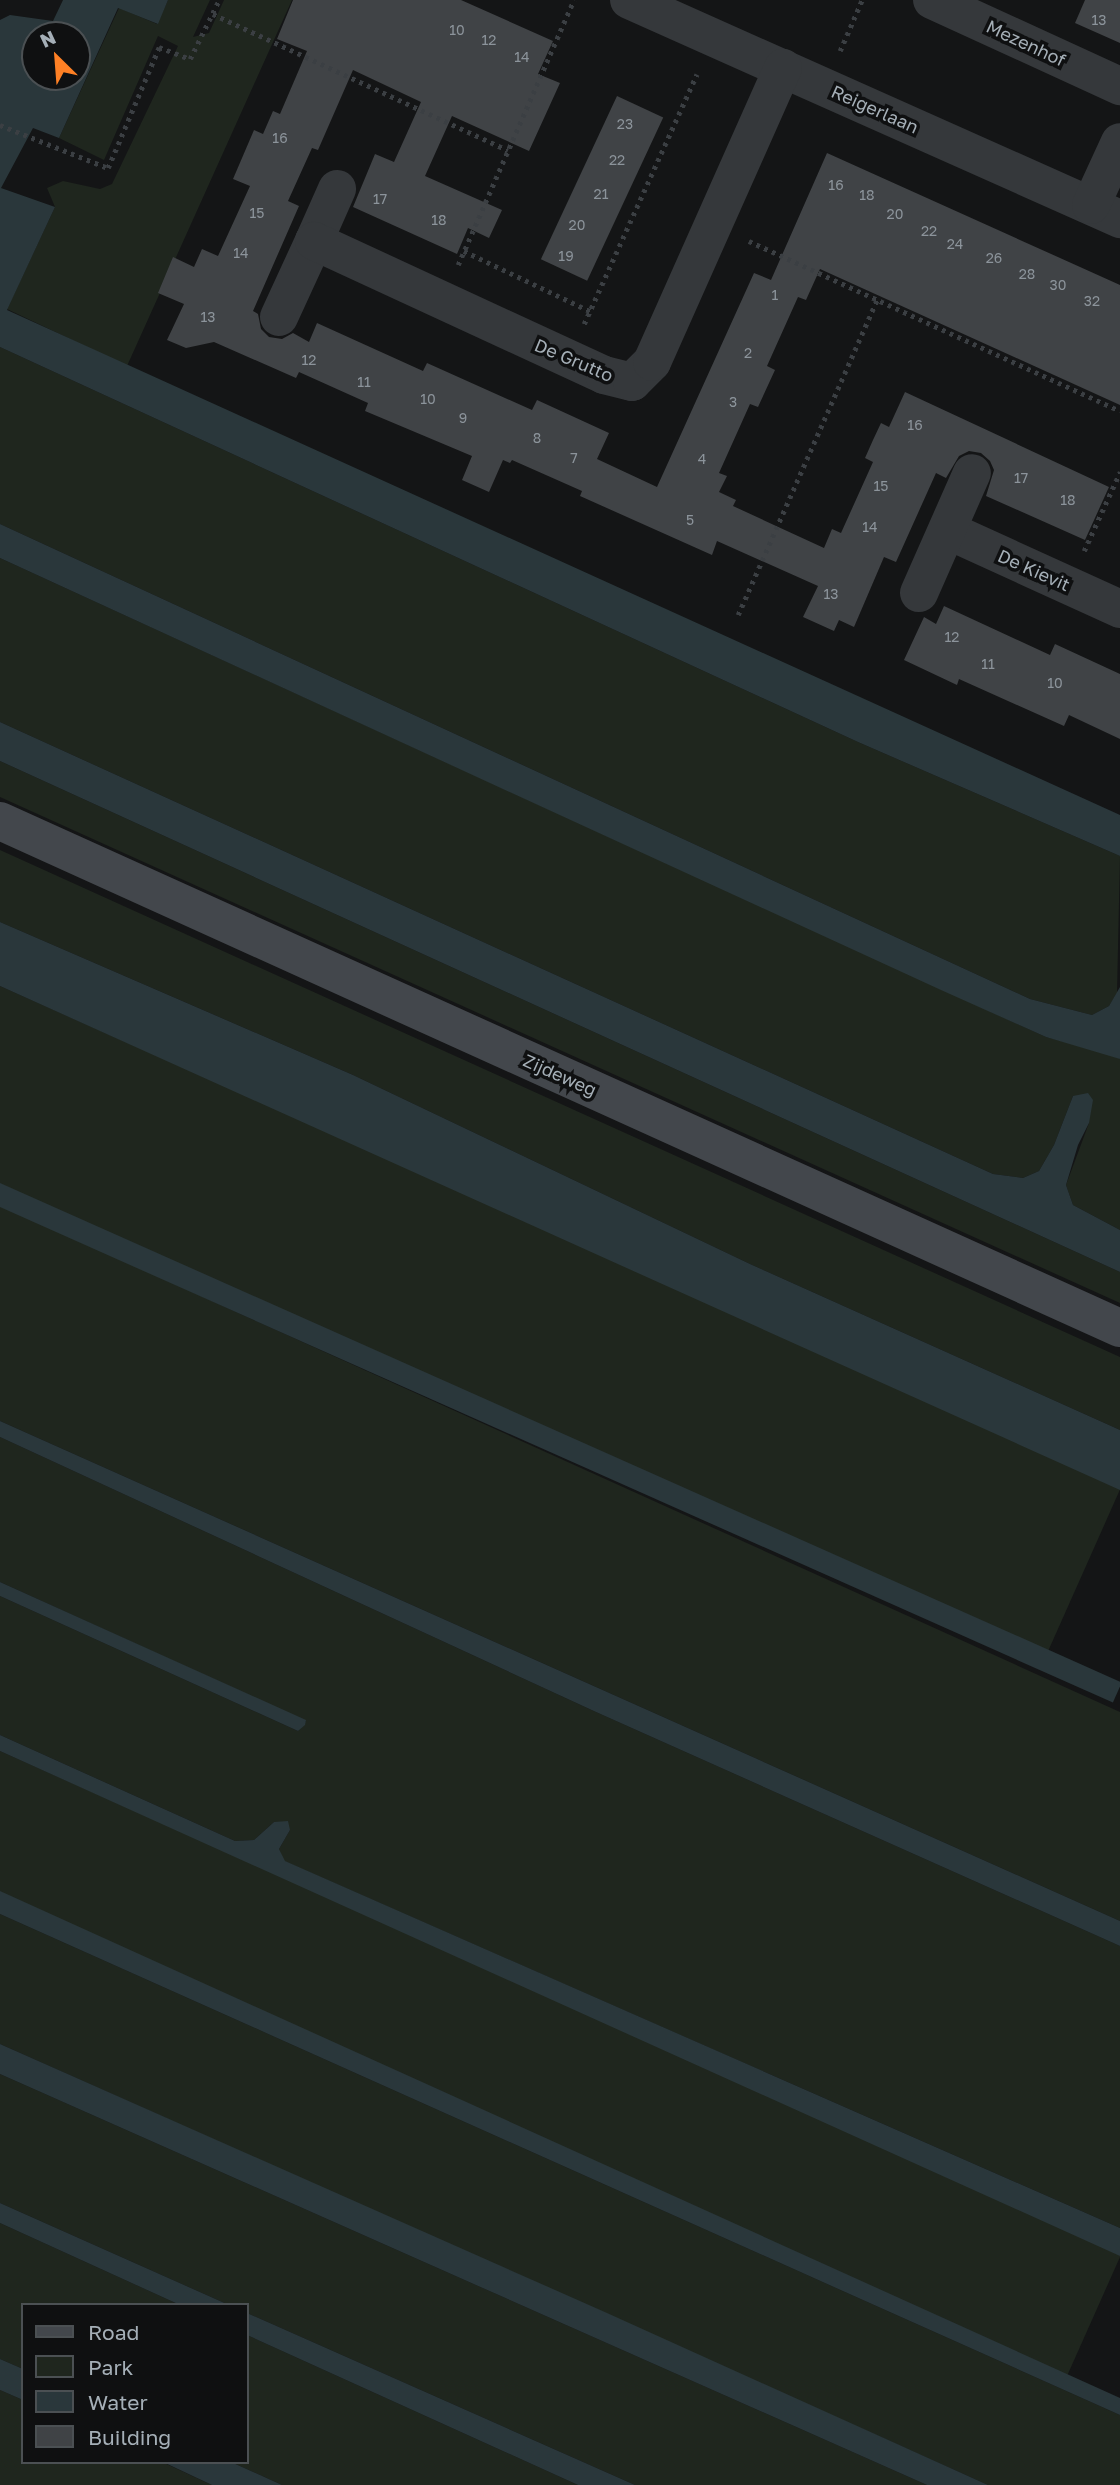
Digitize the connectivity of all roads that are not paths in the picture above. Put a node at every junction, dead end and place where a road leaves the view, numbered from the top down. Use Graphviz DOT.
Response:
graph roads {
  1 [pos="629,0"];
  2 [pos="932,0"];
  3 [pos="783,68"];
  4 [pos="1120,86"];
  5 [pos="1120,142"];
  6 [pos="337,189"];
  7 [pos="1106,212"];
  8 [pos="314,242"];
  9 [pos="279,317"];
  10 [pos="972,473"];
  11 [pos="949,531"];
  12 [pos="919,593"];
  13 [pos="1120,609"];
  14 [pos="0,821"];
  15 [pos="1120,1328"];
  1 -- 3 [label="street, Reigerlaan"];
  2 -- 4 [label="street, Mezenhof"];
  3 -- 7 [label="street, Reigerlaan"];
  3 -- 8 [label="street, De Grutto"];
  5 -- 7 [label="street"];
  6 -- 8 [label="street"];
  8 -- 9 [label="street"];
  10 -- 11 [label="street"];
  11 -- 12 [label="street"];
  11 -- 13 [label="street, De Kievit"];
  14 -- 15 [label="main road, Zijdeweg"];
}
